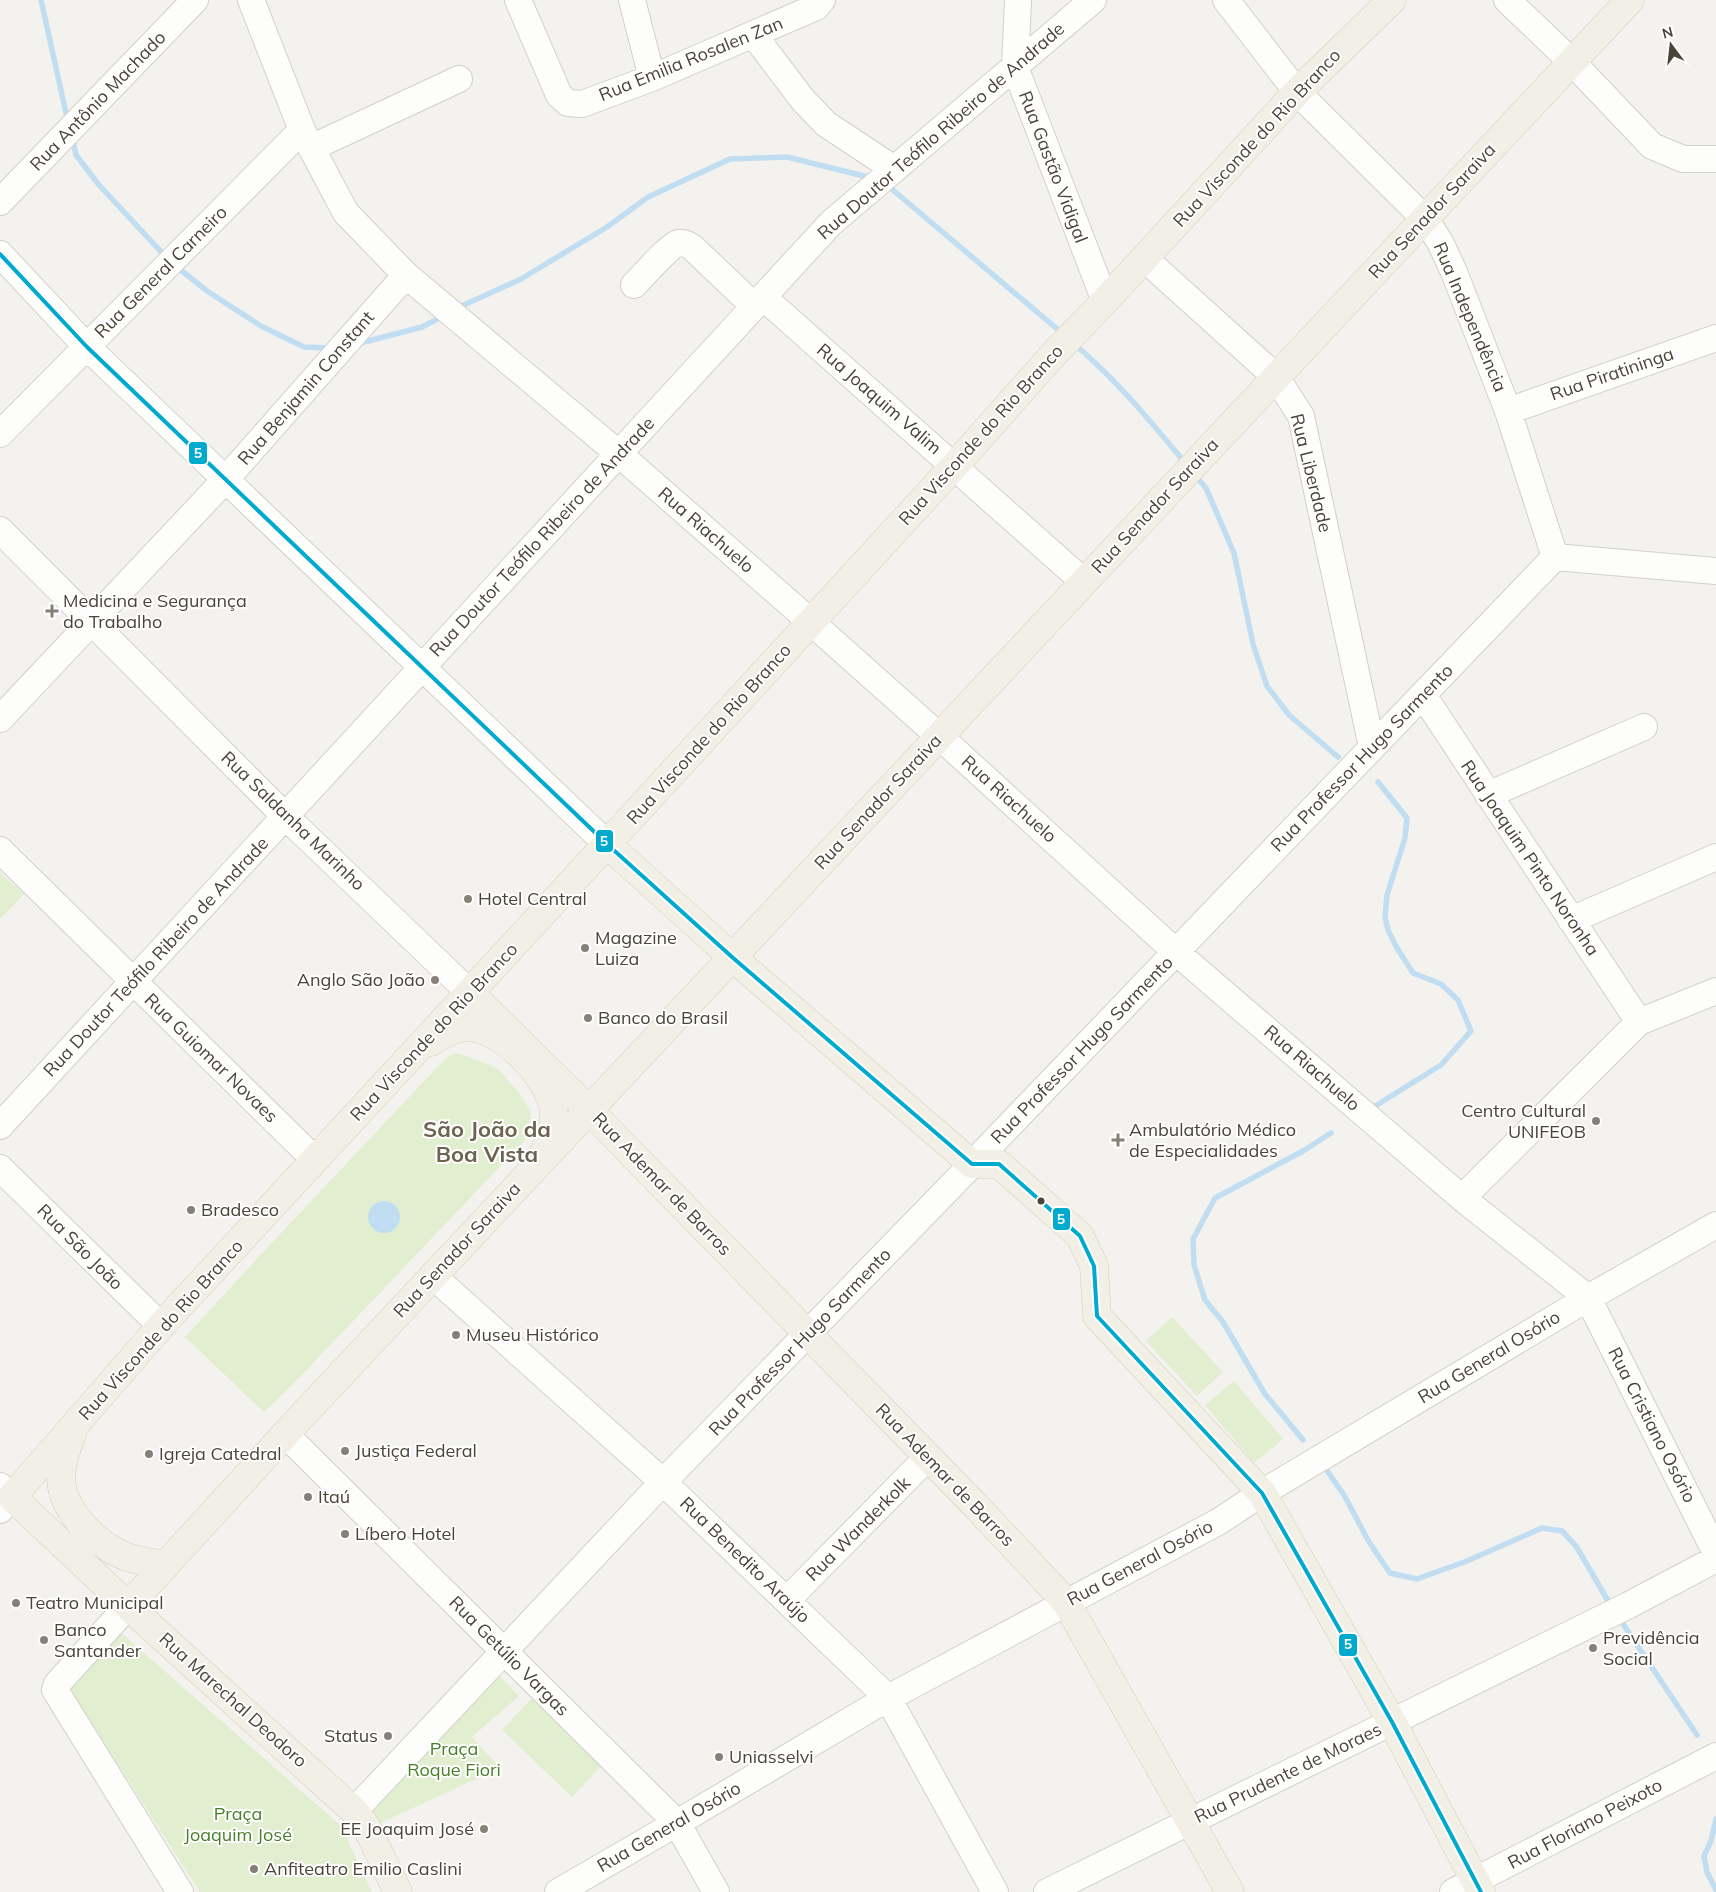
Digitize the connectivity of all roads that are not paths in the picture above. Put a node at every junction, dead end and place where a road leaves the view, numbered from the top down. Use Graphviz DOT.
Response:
graph roads {
  1 [pos="195,0"];
  2 [pos="251,0"];
  3 [pos="518,0"];
  4 [pos="632,0"];
  5 [pos="822,0"];
  6 [pos="1018,0"];
  7 [pos="1093,0"];
  8 [pos="1226,0"];
  9 [pos="1392,0"];
  10 [pos="1507,0"];
  11 [pos="1630,0"];
  12 [pos="754,34"];
  13 [pos="1572,62"];
  14 [pos="1015,67"];
  15 [pos="652,78"];
  16 [pos="459,79"];
  17 [pos="1297,92"];
  18 [pos="306,139"];
  19 [pos="1716,159"];
  20 [pos="884,177"];
  21 [pos="0,202"];
  22 [pos="1424,219"];
  23 [pos="0,254"];
  24 [pos="1144,258"];
  25 [pos="406,275"];
  26 [pos="634,285"];
  27 [pos="758,302"];
  28 [pos="1095,310"];
  29 [pos="1711,345"];
  30 [pos="87,347"];
  31 [pos="1276,377"];
  32 [pos="1508,411"];
  33 [pos="0,434"];
  34 [pos="619,454"];
  35 [pos="954,466"];
  36 [pos="225,480"];
  37 [pos="0,530"];
  38 [pos="1554,557"];
  39 [pos="1716,571"];
  40 [pos="1084,582"];
  41 [pos="91,621"];
  42 [pos="811,622"];
  43 [pos="422,667"];
  44 [pos="1423,695"];
  45 [pos="0,719"];
  46 [pos="1644,727"];
  47 [pos="940,736"];
  48 [pos="1372,748"];
  49 [pos="1488,794"];
  50 [pos="285,816"];
  51 [pos="608,844"];
  52 [pos="0,850"];
  53 [pos="1716,857"];
  54 [pos="1571,920"];
  55 [pos="1176,952"];
  56 [pos="732,957"];
  57 [pos="133,982"];
  58 [pos="470,993"];
  59 [pos="1712,999"];
  60 [pos="1639,1022"];
  61 [pos="416,1051"];
  62 [pos="589,1110"];
  63 [pos="0,1126"];
  64 [pos="315,1160"];
  65 [pos="539,1162"];
  66 [pos="972,1164"];
  67 [pos="0,1168"];
  68 [pos="1462,1198"];
  69 [pos="1716,1225"];
  70 [pos="433,1276"];
  71 [pos="1588,1298"];
  72 [pos="161,1326"];
  73 [pos="808,1334"];
  74 [pos="75,1426"];
  75 [pos="285,1434"];
  76 [pos="928,1457"];
  77 [pos="664,1482"];
  78 [pos="1262,1493"];
  79 [pos="9,1494"];
  80 [pos="1716,1553"];
  81 [pos="1716,1559"];
  82 [pos="165,1565"];
  83 [pos="133,1600"];
  84 [pos="787,1600"];
  85 [pos="1066,1602"];
  86 [pos="504,1651"];
  87 [pos="888,1698"];
  88 [pos="1392,1722"];
  89 [pos="1716,1756"];
  90 [pos="354,1810"];
  91 [pos="1190,1821"];
  92 [pos="678,1823"];
  93 [pos="1470,1889"];
  94 [pos="180,1892"];
  95 [pos="398,1892"];
  96 [pos="558,1892"];
  97 [pos="716,1892"];
  98 [pos="995,1892"];
  99 [pos="1047,1892"];
  100 [pos="1230,1892"];
  1 -- 21 [label="street, Rua Antônio Machado"];
  2 -- 18 [label="street, Rua Riachuelo"];
  3 -- 15 [label="street, Rua Emilia Rosalen Zan"];
  4 -- 15 [label="street"];
  5 -- 12 [label="street, Rua Emilia Rosalen Zan"];
  6 -- 14 [label="street, Rua Gastão Vidigal"];
  7 -- 14 [label="street, Rua Doutor Teófilo Ribeiro de Andrade"];
  8 -- 17 [label="street, Rua Independência"];
  9 -- 17 [label="main road, Rua Visconde do Rio Branco"];
  10 -- 13 [label="street"];
  11 -- 13 [label="main road, Rua Senador Saraiva"];
  12 -- 15 [label="street, Rua Emilia Rosalen Zan"];
  12 -- 20 [label="street"];
  13 -- 19 [label="street"];
  13 -- 22 [label="main road, Rua Senador Saraiva"];
  14 -- 20 [label="street, Rua Doutor Teófilo Ribeiro de Andrade"];
  14 -- 28 [label="street, Rua Gastão Vidigal"];
  16 -- 18 [label="street"];
  17 -- 22 [label="street, Rua Independência"];
  17 -- 24 [label="main road, Rua Visconde do Rio Branco"];
  18 -- 25 [label="street, Rua Riachuelo"];
  18 -- 30 [label="street, Rua General Carneiro"];
  20 -- 27 [label="street, Rua Doutor Teófilo Ribeiro de Andrade"];
  22 -- 31 [label="main road, Rua Senador Saraiva"];
  22 -- 32 [label="street, Rua Independência"];
  23 -- 30 [label="street"];
  24 -- 28 [label="main road, Rua Visconde do Rio Branco"];
  24 -- 31 [label="street, Rua Liberdade"];
  25 -- 34 [label="street, Rua Riachuelo"];
  25 -- 36 [label="street, Rua Benjamin Constant"];
  26 -- 27 [label="street, Rua Joaquim Valim"];
  27 -- 34 [label="street, Rua Doutor Teófilo Ribeiro de Andrade"];
  27 -- 35 [label="street, Rua Joaquim Valim"];
  28 -- 35 [label="main road, Rua Visconde do Rio Branco"];
  29 -- 32 [label="street, Rua Piratininga"];
  30 -- 33 [label="street, Rua General Carneiro"];
  30 -- 36 [label="street"];
  31 -- 40 [label="main road, Rua Senador Saraiva"];
  31 -- 48 [label="street, Rua Liberdade"];
  32 -- 38 [label="street, Rua Independência"];
  34 -- 42 [label="street, Rua Riachuelo"];
  34 -- 43 [label="street, Rua Doutor Teófilo Ribeiro de Andrade"];
  35 -- 40 [label="street, Rua Joaquim Valim"];
  35 -- 42 [label="main road, Rua Visconde do Rio Branco"];
  36 -- 41 [label="street, Rua Benjamin Constant"];
  36 -- 43 [label="street"];
  37 -- 41 [label="street, Rua Saldanha Marinho"];
  38 -- 39 [label="street"];
  38 -- 44 [label="street, Rua Professor Hugo Sarmento"];
  40 -- 47 [label="main road, Rua Senador Saraiva"];
  41 -- 45 [label="street, Rua Benjamin Constant"];
  41 -- 50 [label="street, Rua Saldanha Marinho"];
  42 -- 47 [label="street, Rua Riachuelo"];
  42 -- 51 [label="main road, Rua Visconde do Rio Branco"];
  43 -- 50 [label="street, Rua Doutor Teófilo Ribeiro de Andrade"];
  43 -- 51 [label="street"];
  44 -- 48 [label="street, Rua Professor Hugo Sarmento"];
  44 -- 49 [label="street, Rua Joaquim Pinto Noronha"];
  46 -- 49 [label="street"];
  47 -- 55 [label="street, Rua Riachuelo"];
  47 -- 56 [label="main road, Rua Senador Saraiva"];
  48 -- 55 [label="street, Rua Professor Hugo Sarmento"];
  49 -- 54 [label="street, Rua Joaquim Pinto Noronha"];
  50 -- 57 [label="street, Rua Doutor Teófilo Ribeiro de Andrade"];
  50 -- 58 [label="street, Rua Saldanha Marinho"];
  51 -- 56 [label="main road"];
  51 -- 58 [label="main road, Rua Visconde do Rio Branco"];
  52 -- 57 [label="street, Rua Guiomar Novaes"];
  53 -- 54 [label="street"];
  54 -- 60 [label="street, Rua Joaquim Pinto Noronha"];
  55 -- 66 [label="street, Rua Professor Hugo Sarmento"];
  55 -- 68 [label="street, Rua Riachuelo"];
  56 -- 62 [label="main road, Rua Senador Saraiva"];
  56 -- 66 [label="main road"];
  57 -- 63 [label="street, Rua Doutor Teófilo Ribeiro de Andrade"];
  57 -- 64 [label="street, Rua Guiomar Novaes"];
  58 -- 61 [label="main road, Rua Visconde do Rio Branco"];
  58 -- 62 [label="main road, Rua Saldanha Marinho"];
  59 -- 60 [label="street"];
  60 -- 68 [label="street"];
  61 -- 64 [label="main road, Rua Visconde do Rio Branco"];
  61 -- 65 [label="main road"];
  62 -- 65 [label="main road, Rua Senador Saraiva"];
  62 -- 73 [label="main road, Rua Ademar de Barros"];
  64 -- 72 [label="main road, Rua Visconde do Rio Branco"];
  65 -- 70 [label="main road, Rua Senador Saraiva"];
  66 -- 73 [label="street, Rua Professor Hugo Sarmento"];
  66 -- 78 [label="main road"];
  67 -- 72 [label="street, Rua São João"];
  68 -- 71 [label="street, Rua Riachuelo"];
  69 -- 71 [label="street, Rua General Osório"];
  70 -- 75 [label="main road, Rua Senador Saraiva"];
  70 -- 77 [label="street, Rua Benedito Araújo"];
  71 -- 78 [label="street, Rua General Osório"];
  71 -- 80 [label="street, Rua Cristiano Osório"];
  72 -- 74 [label="main road, Rua Visconde do Rio Branco"];
  73 -- 76 [label="main road, Rua Ademar de Barros"];
  73 -- 77 [label="street, Rua Professor Hugo Sarmento"];
  74 -- 79 [label="main road, Rua Visconde do Rio Branco"];
  74 -- 82 [label="main road"];
  75 -- 82 [label="main road, Rua Senador Saraiva"];
  75 -- 86 [label="street, Rua Getúlio Vargas"];
  76 -- 84 [label="street, Rua Wanderkolk"];
  76 -- 85 [label="main road, Rua Ademar de Barros"];
  77 -- 84 [label="street, Rua Benedito Araújo"];
  77 -- 86 [label="street, Rua Professor Hugo Sarmento"];
  78 -- 85 [label="street, Rua General Osório"];
  78 -- 88 [label="main road"];
  79 -- 83 [label="main road, Rua Marechal Deodoro"];
  81 -- 88 [label="street, Rua Prudente de Moraes"];
  82 -- 83 [label="main road, Rua Senador Saraiva"];
  83 -- 90 [label="main road, Rua Marechal Deodoro"];
  83 -- 94 [label="street"];
  84 -- 87 [label="street, Rua Benedito Araújo"];
  85 -- 87 [label="street, Rua General Osório"];
  85 -- 91 [label="main road, Rua Ademar de Barros"];
  86 -- 90 [label="street"];
  86 -- 92 [label="street, Rua Getúlio Vargas"];
  87 -- 92 [label="street, Rua General Osório"];
  87 -- 98 [label="street, Rua Benedito Araújo"];
  88 -- 91 [label="street, Rua Prudente de Moraes"];
  88 -- 93 [label="main road"];
  89 -- 93 [label="street, Rua Floriano Peixoto"];
  90 -- 95 [label="main road, Rua Marechal Deodoro"];
  91 -- 99 [label="street, Rua Prudente de Moraes"];
  91 -- 100 [label="main road, Rua Ademar de Barros"];
  92 -- 96 [label="street, Rua General Osório"];
  92 -- 97 [label="street, Rua Getúlio Vargas"];
}
